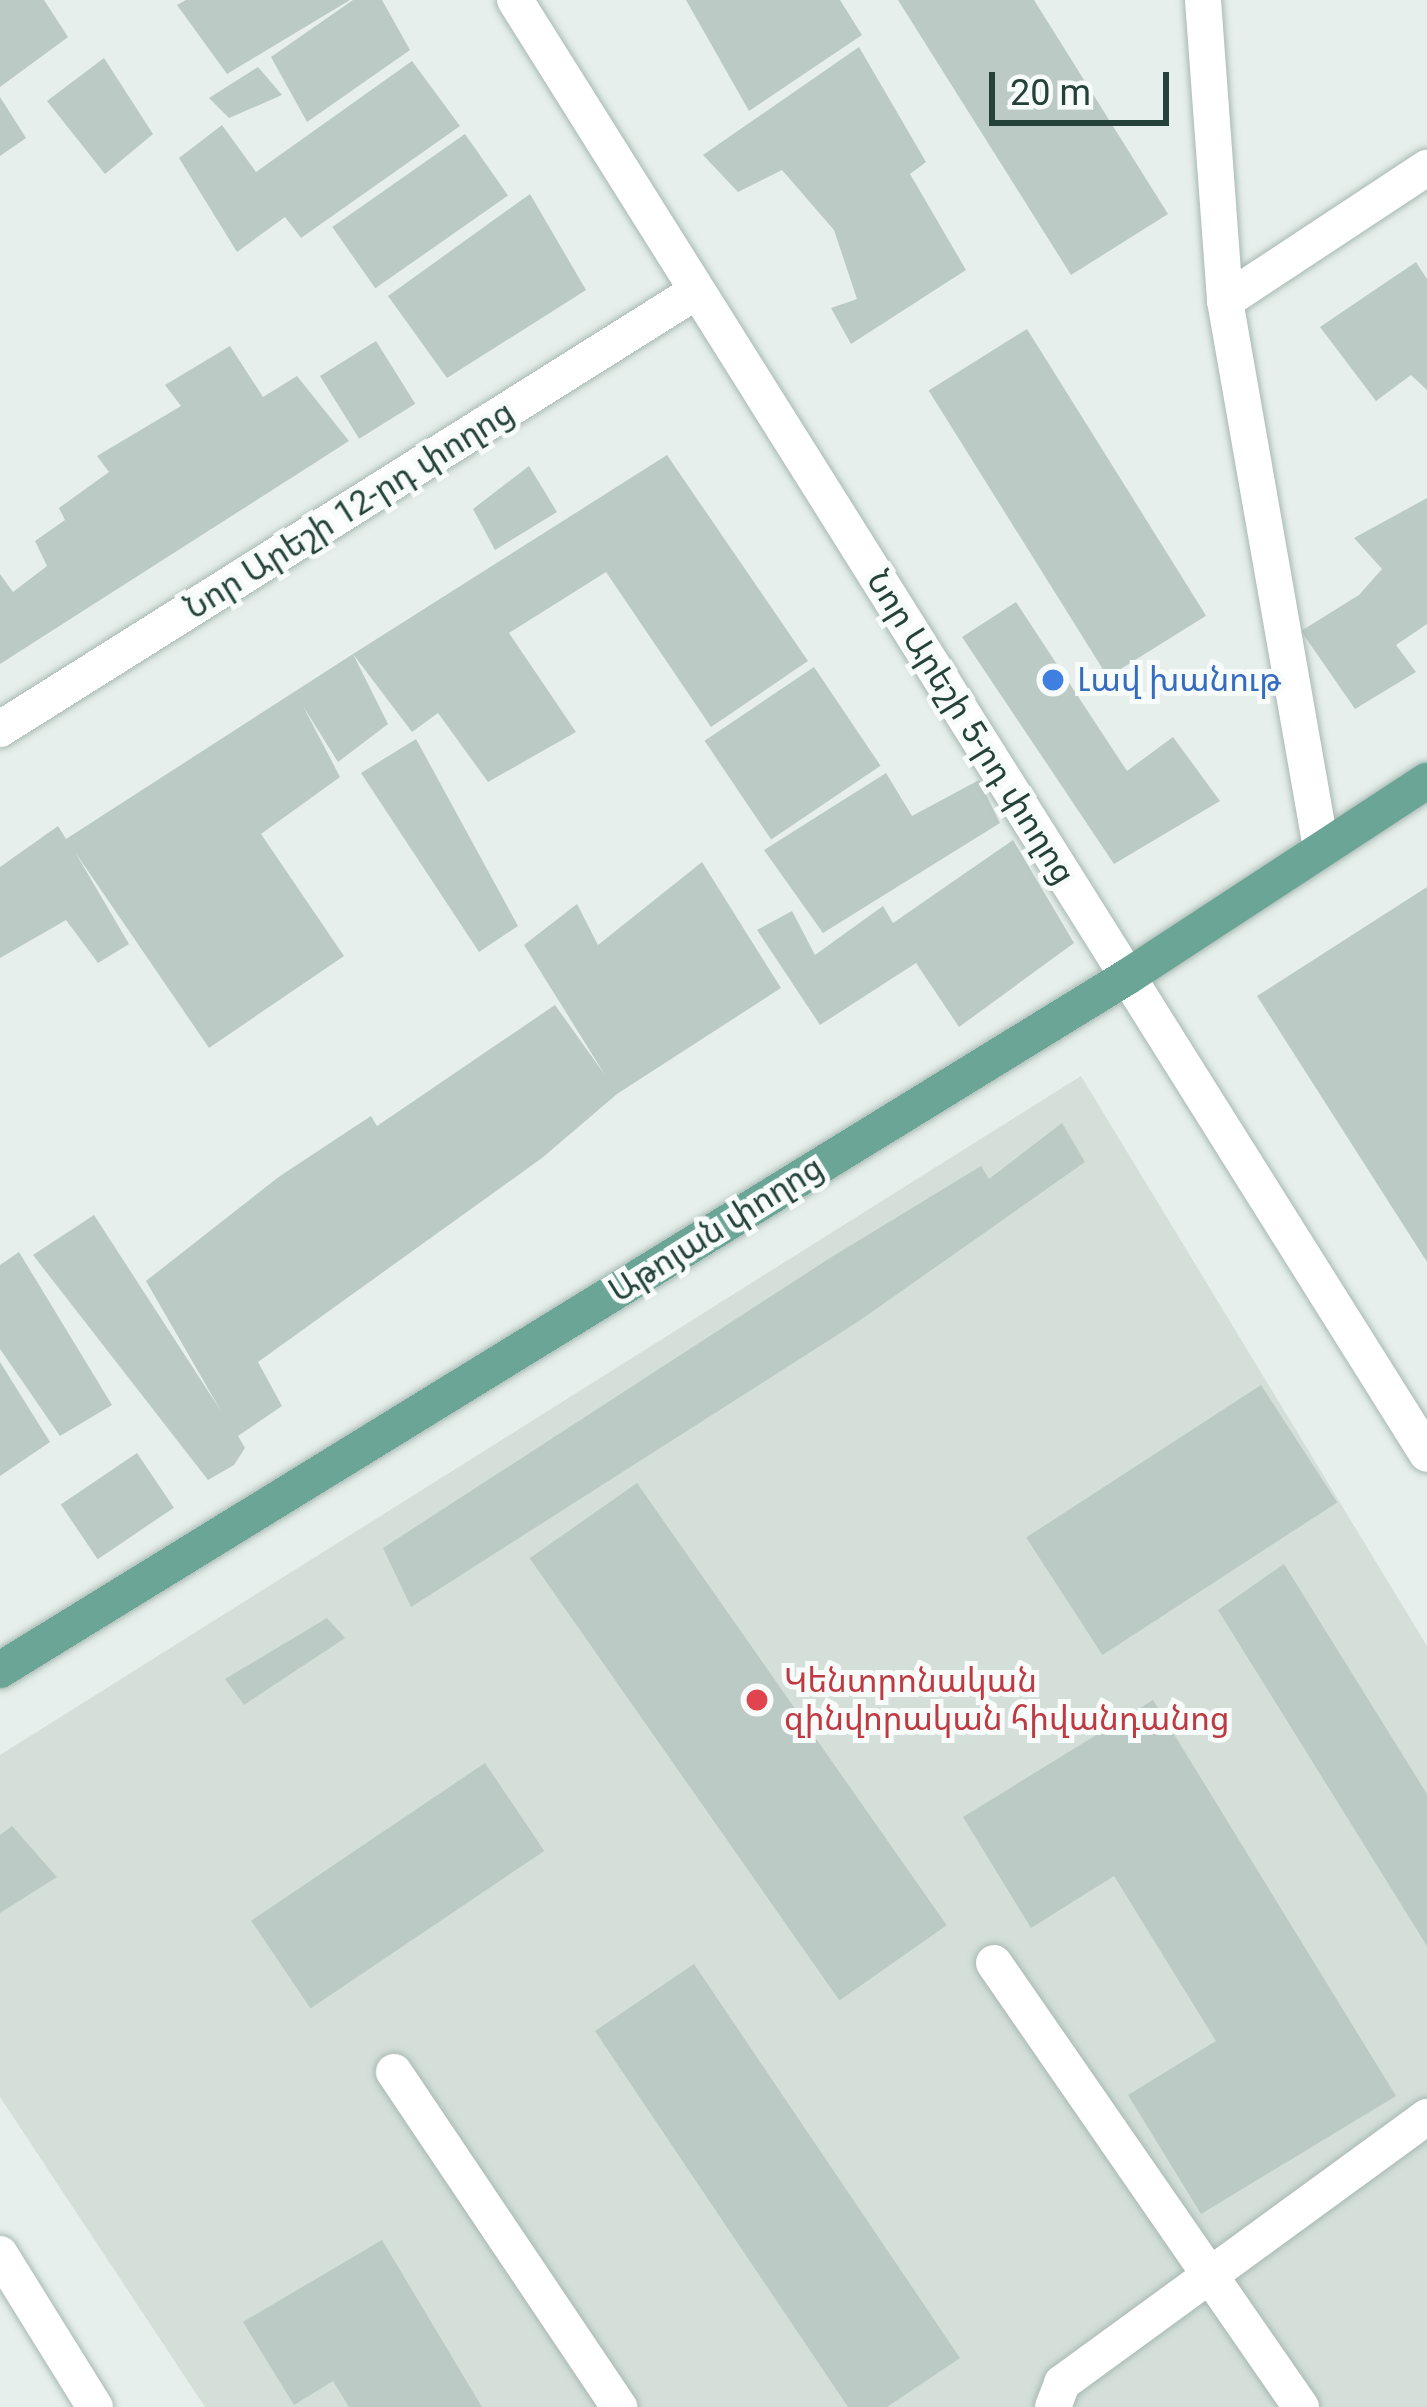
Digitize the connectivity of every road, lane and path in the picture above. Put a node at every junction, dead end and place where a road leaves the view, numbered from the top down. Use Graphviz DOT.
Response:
graph roads {
  1 [pos="515,0"];
  2 [pos="1203,0"];
  3 [pos="1427,168"];
  4 [pos="697,291"];
  5 [pos="1226,301"];
  6 [pos="0,729"];
  7 [pos="1427,781"];
  8 [pos="1321,848"];
  9 [pos="1127,977"];
  10 [pos="1427,1454"];
  11 [pos="0,1670"];
  12 [pos="994,1963"];
  13 [pos="394,2072"];
  14 [pos="1427,2117"];
  15 [pos="0,2254"];
  16 [pos="1213,2279"];
  17 [pos="12,2302"];
  18 [pos="95,2407"];
  19 [pos="619,2407"];
  20 [pos="1053,2407"];
  21 [pos="1301,2407"];
  1 -- 4 [label="street, Նոր Արեշի 5-րդ փողոց"];
  2 -- 5 [label="street"];
  3 -- 5 [label="street"];
  4 -- 6 [label="street, Նոր Արեշի 12-րդ փողոց"];
  4 -- 9 [label="street, Նոր Արեշի 5-րդ փողոց"];
  5 -- 8 [label="street"];
  7 -- 8 [label="main road, Աթոյան փողոց"];
  8 -- 9 [label="main road, Աթոյան փողոց"];
  9 -- 10 [label="street, Նոր Արեշի 5-րդ փողոց"];
  9 -- 11 [label="main road, Աթոյան փողոց"];
  12 -- 16 [label="street"];
  13 -- 19 [label="street"];
  14 -- 16 [label="street"];
  15 -- 17 [label="street"];
  16 -- 20 [label="street"];
  16 -- 21 [label="street"];
  17 -- 18 [label="street"];
}
